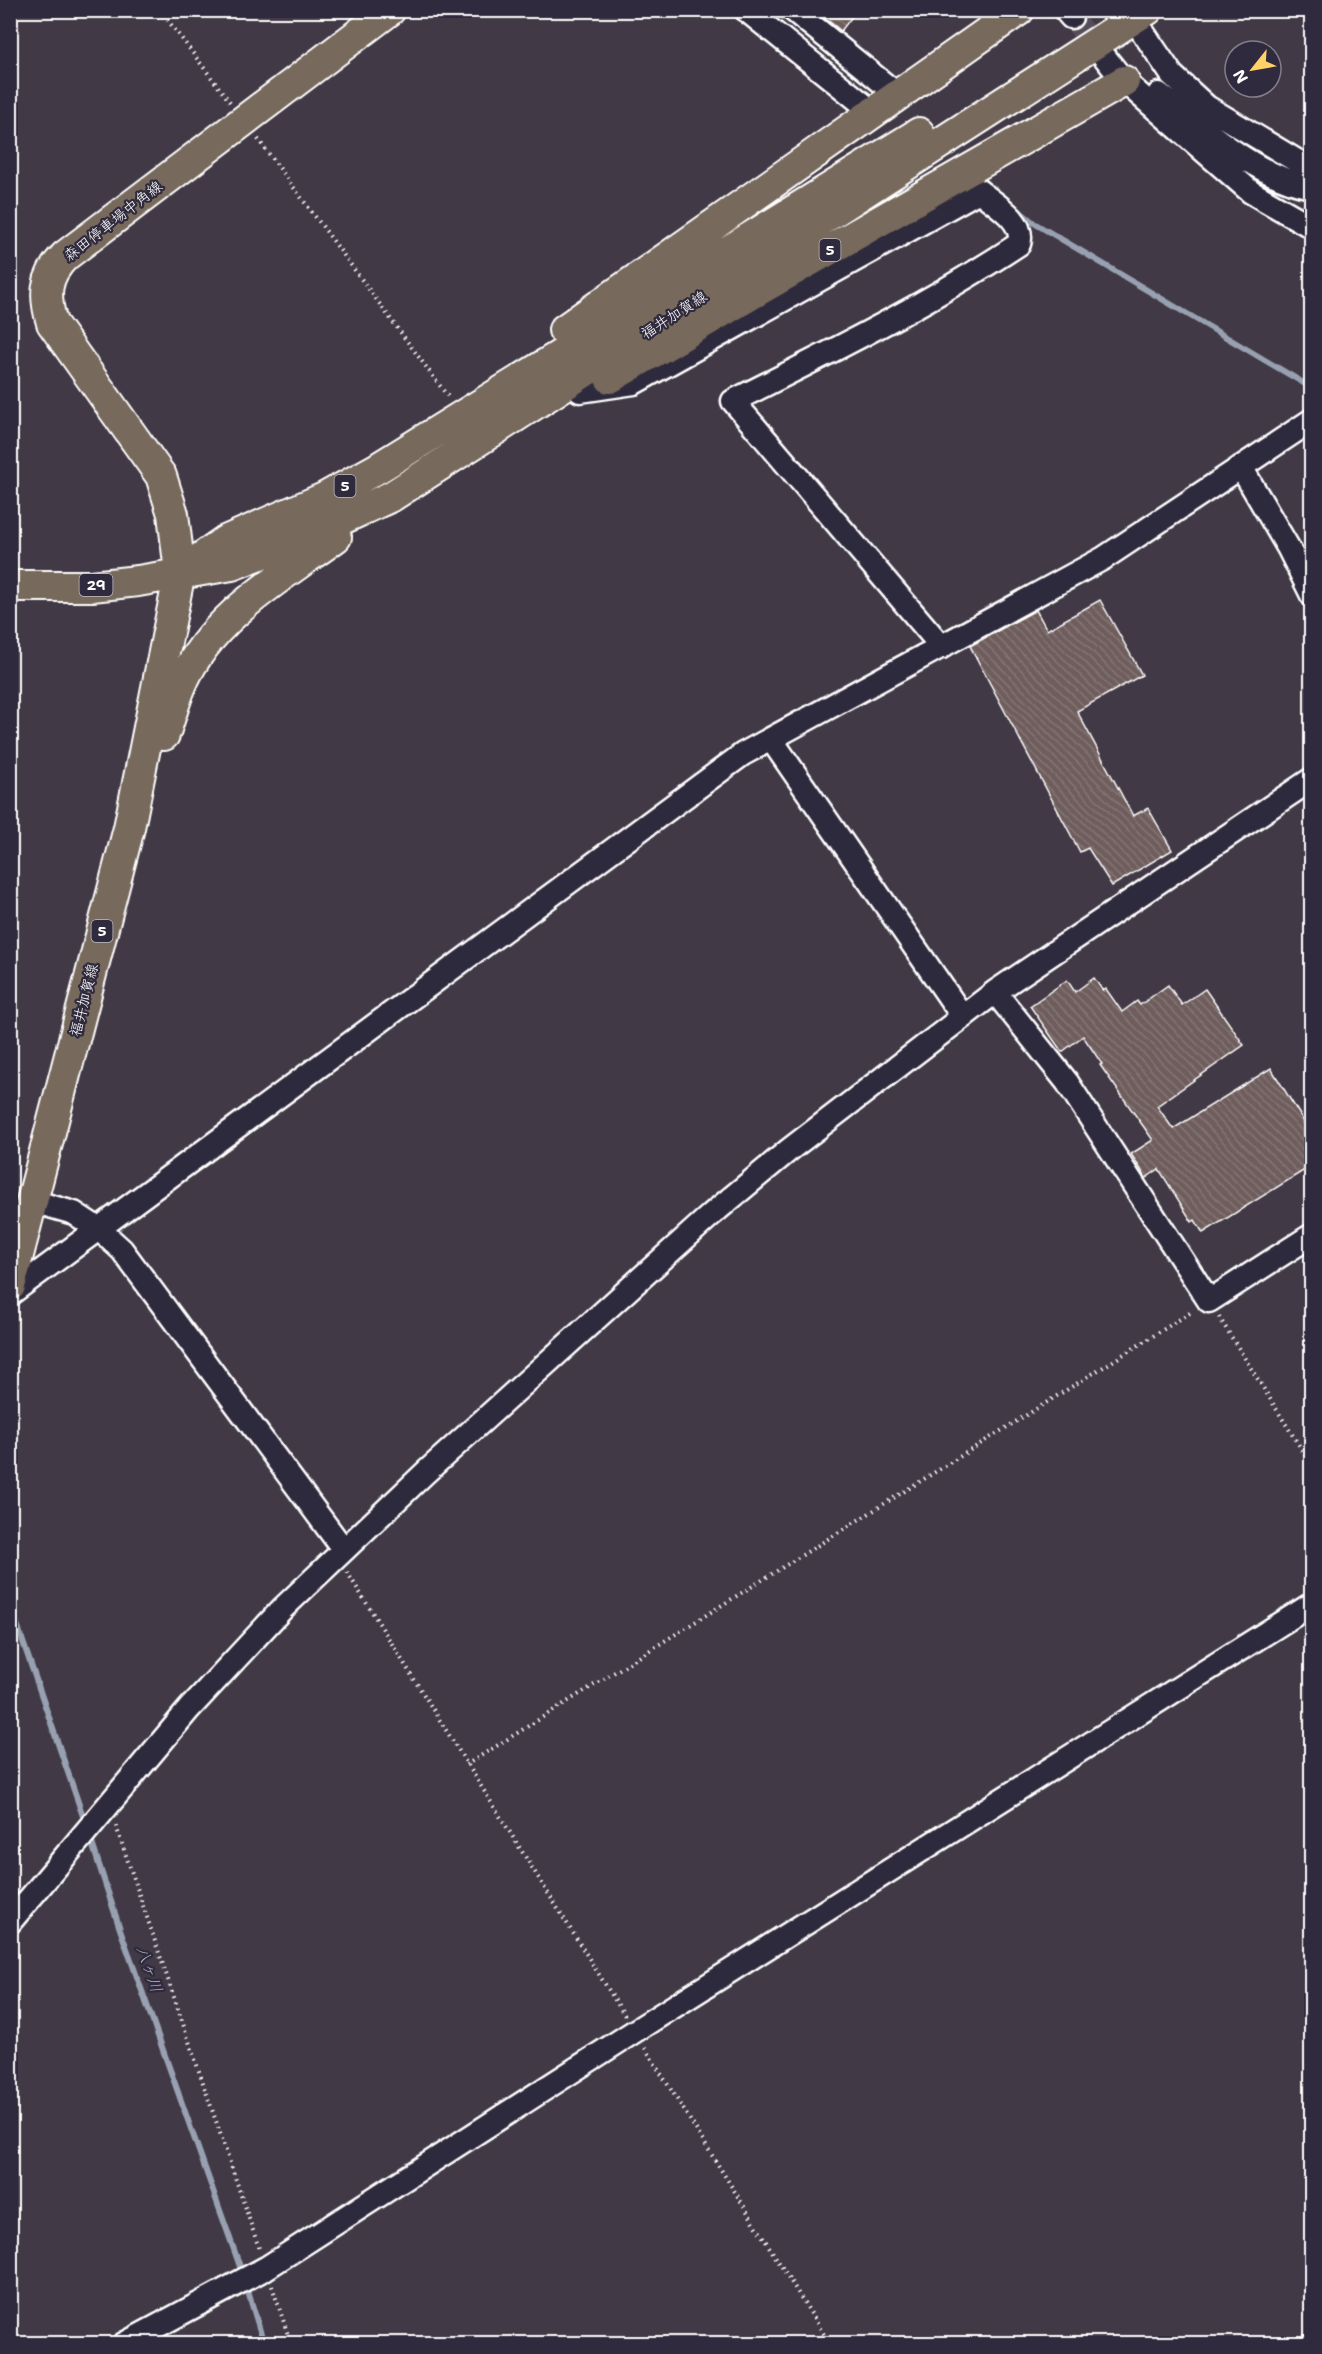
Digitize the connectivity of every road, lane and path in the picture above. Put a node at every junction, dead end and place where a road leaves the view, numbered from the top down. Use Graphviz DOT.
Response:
graph roads {
  1 [pos="160,10"];
  2 [pos="390,10"];
  3 [pos="746,10"];
  4 [pos="793,10"];
  5 [pos="1019,10"];
  6 [pos="1131,13"];
  7 [pos="1099,50"];
  8 [pos="1124,81"];
  9 [pos="899,96"];
  10 [pos="874,113"];
  11 [pos="244,121"];
  12 [pos="1311,170"];
  13 [pos="1311,186"];
  14 [pos="1311,227"];
  15 [pos="504,388"];
  16 [pos="580,391"];
  17 [pos="531,408"];
  18 [pos="462,416"];
  19 [pos="1311,420"];
  20 [pos="1241,467"];
  21 [pos="392,496"];
  22 [pos="180,572"];
  23 [pos="10,586"];
  24 [pos="1311,595"];
  25 [pos="942,647"];
  26 [pos="771,739"];
  27 [pos="1311,779"];
  28 [pos="129,828"];
  29 [pos="995,992"];
  30 [pos="963,1017"];
  31 [pos="32,1201"];
  32 [pos="100,1230"];
  33 [pos="1311,1235"];
  34 [pos="10,1286"];
  35 [pos="10,1294"];
  36 [pos="1209,1301"];
  37 [pos="1311,1466"];
  38 [pos="341,1553"];
  39 [pos="1311,1604"];
  40 [pos="466,1765"];
  41 [pos="103,1809"];
  42 [pos="10,1922"];
  43 [pos="635,2031"];
  44 [pos="266,2268"];
  45 [pos="1311,2331"];
  46 [pos="10,2334"];
  47 [pos="14,2343"];
  48 [pos="124,2343"];
  49 [pos="291,2343"];
  50 [pos="830,2343"];
  51 [pos="1288,2343"];
  1 -- 11 [label="path"];
  2 -- 11 [label="main road, 森田停車場中角線"];
  3 -- 10 [label="street"];
  4 -- 9 [label="street"];
  5 -- 9 [label="main road, 5"];
  6 -- 12 [label="street"];
  6 -- 15 [label="main road, 福井加賀線 / 5"];
  6 -- 17 [label="main road, 福井加賀線 / 5"];
  7 -- 8 [label="street"];
  8 -- 13 [label="street"];
  8 -- 14 [label="street"];
  8 -- 16 [label="main road, 5"];
  9 -- 10 [label="main road, 5"];
  10 -- 15 [label="main road, 5"];
  11 -- 18 [label="path"];
  11 -- 22 [label="main road, 森田停車場中角線"];
  15 -- 18 [label="main road, 福井加賀線 / 5"];
  16 -- 17 [label="main road, 5"];
  16 -- 25 [label="street"];
  17 -- 21 [label="main road, 福井加賀線 / 5"];
  18 -- 22 [label="main road, 福井加賀線 / 5"];
  19 -- 20 [label="street"];
  20 -- 24 [label="street"];
  20 -- 25 [label="street"];
  21 -- 22 [label="main road, 福井加賀線 / 5"];
  21 -- 28 [label="main road"];
  22 -- 23 [label="main road, 29"];
  22 -- 28 [label="main road, 福井加賀線 / 5"];
  25 -- 26 [label="street"];
  26 -- 30 [label="street"];
  26 -- 32 [label="street"];
  27 -- 29 [label="street"];
  28 -- 31 [label="main road, 福井加賀線 / 5"];
  29 -- 30 [label="street"];
  29 -- 36 [label="street"];
  30 -- 38 [label="street"];
  31 -- 32 [label="street"];
  31 -- 34 [label="main road, 福井加賀線 / 5"];
  32 -- 35 [label="street"];
  32 -- 38 [label="street"];
  33 -- 36 [label="street"];
  36 -- 37 [label="path"];
  36 -- 40 [label="path"];
  38 -- 40 [label="path"];
  38 -- 41 [label="street"];
  39 -- 43 [label="street"];
  40 -- 43 [label="path"];
  41 -- 42 [label="street"];
  41 -- 44 [label="path"];
  43 -- 44 [label="street"];
  43 -- 50 [label="path"];
  44 -- 48 [label="street"];
  44 -- 49 [label="path"];
  45 -- 51 [label="path"];
  46 -- 47 [label="path"];
}
